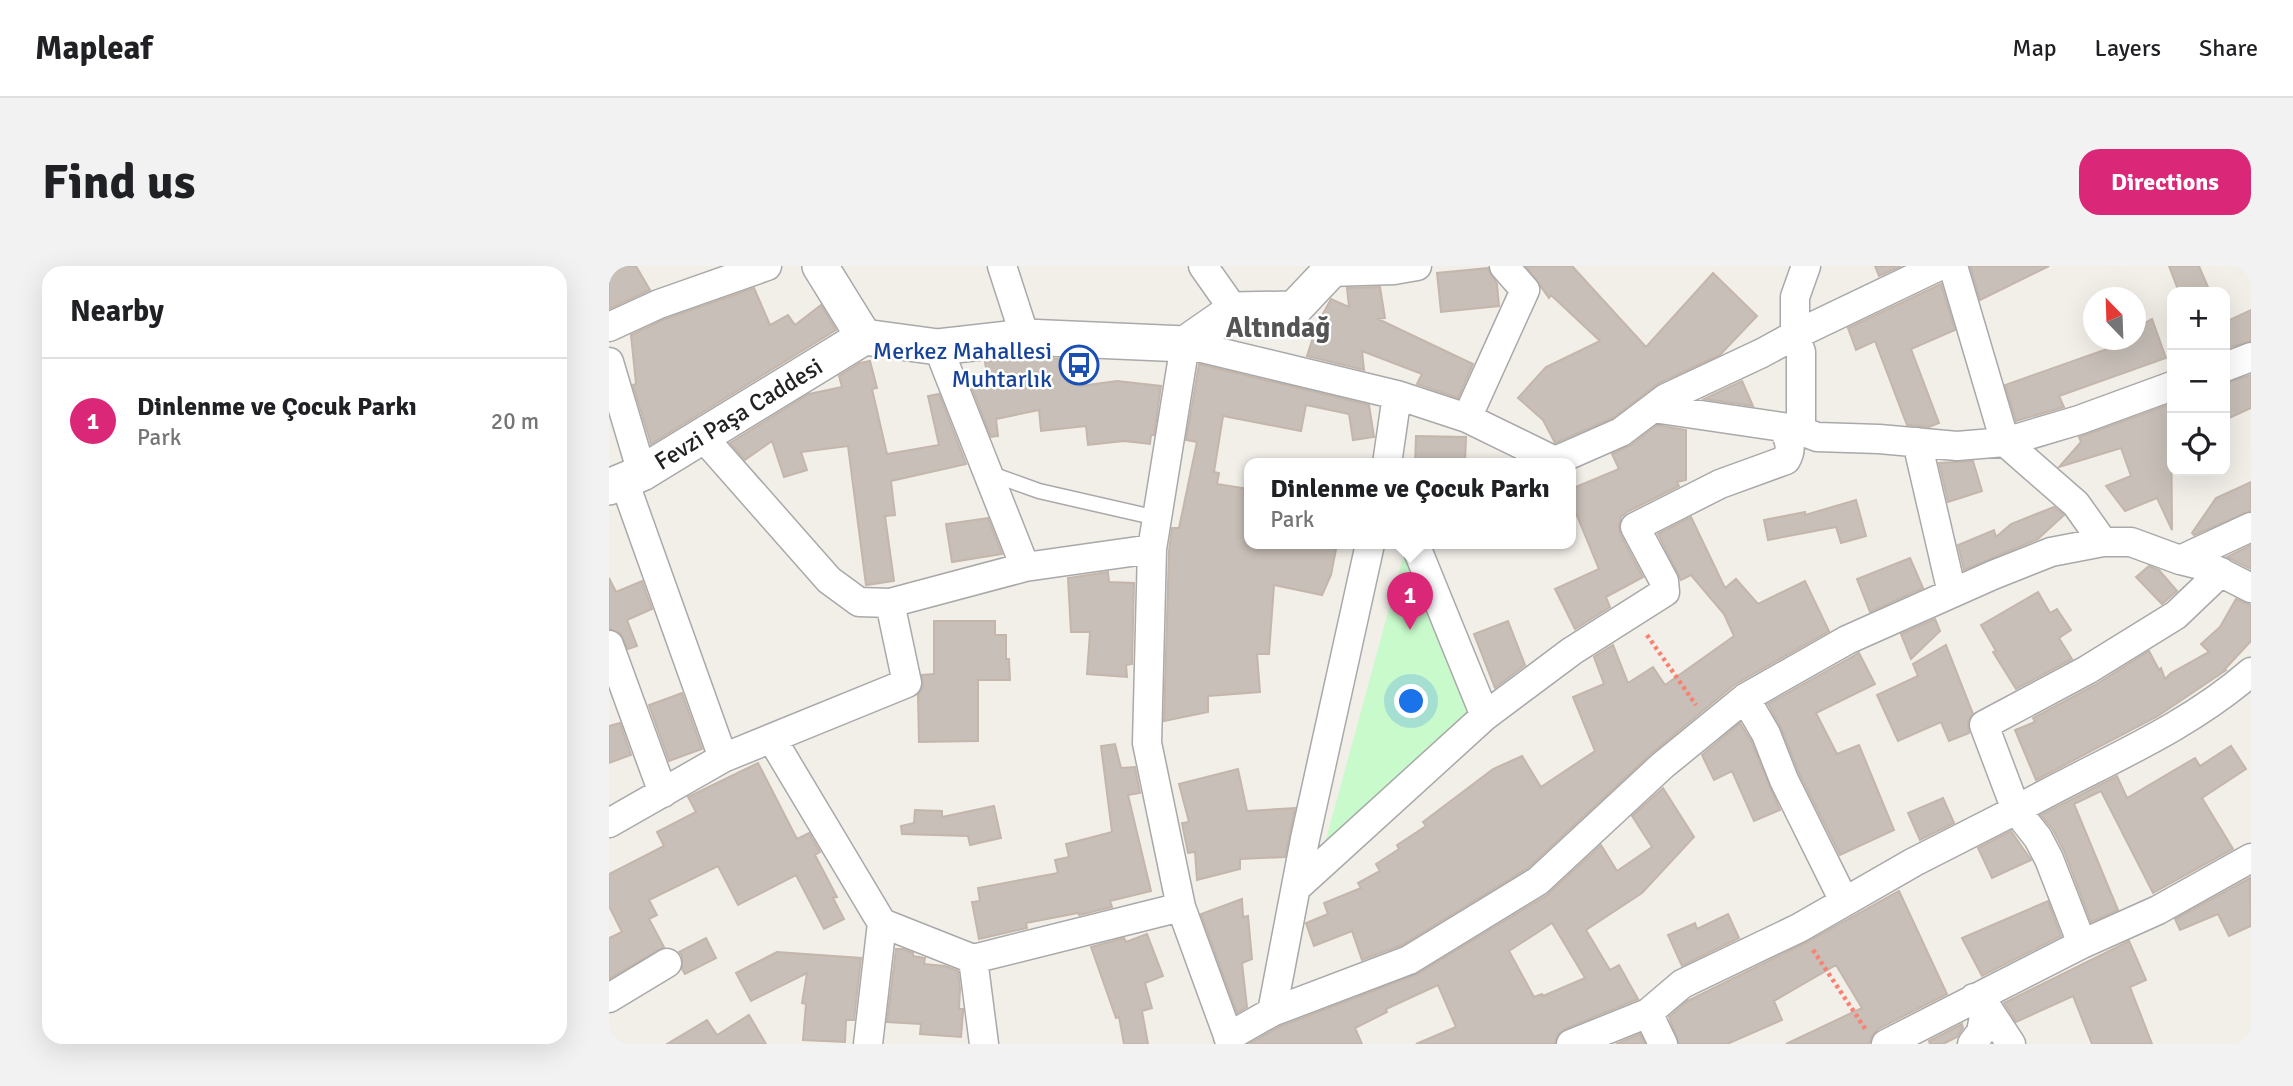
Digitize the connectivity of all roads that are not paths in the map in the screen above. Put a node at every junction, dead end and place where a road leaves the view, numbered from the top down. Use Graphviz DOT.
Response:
graph roads {
  1 [pos="767,266"];
  2 [pos="820,266"];
  3 [pos="1002,266"];
  4 [pos="1203,266"];
  5 [pos="1417,266"];
  6 [pos="1504,266"];
  7 [pos="1806,266"];
  8 [pos="1939,266"];
  9 [pos="1953,266"];
  10 [pos="1329,269"];
  11 [pos="1234,310"];
  12 [pos="609,327"];
  13 [pos="1795,335"];
  14 [pos="864,337"];
  15 [pos="1025,337"];
  16 [pos="1185,344"];
  17 [pos="938,347"];
  18 [pos="2251,357"];
  19 [pos="609,362"];
  20 [pos="2230,365"];
  21 [pos="2167,388"];
  22 [pos="1397,395"];
  23 [pos="1653,408"];
  24 [pos="1467,418"];
  25 [pos="1792,429"];
  26 [pos="702,436"];
  27 [pos="1917,442"];
  28 [pos="2005,442"];
  29 [pos="1388,458"];
  30 [pos="1549,458"];
  31 [pos="1562,458"];
  32 [pos="988,473"];
  33 [pos="625,480"];
  34 [pos="1157,518"];
  35 [pos="2251,527"];
  36 [pos="2103,542"];
  37 [pos="1152,549"];
  38 [pos="1369,549"];
  39 [pos="1417,549"];
  40 [pos="2180,560"];
  41 [pos="1025,567"];
  42 [pos="2221,572"];
  43 [pos="2251,588"];
  44 [pos="1952,593"];
  45 [pos="890,603"];
  46 [pos="609,645"];
  47 [pos="2251,672"];
  48 [pos="1745,698"];
  49 [pos="1485,716"];
  50 [pos="772,739"];
  51 [pos="723,758"];
  52 [pos="663,793"];
  53 [pos="2016,810"];
  54 [pos="609,823"];
  55 [pos="2251,858"];
  56 [pos="1296,888"];
  57 [pos="1844,901"];
  58 [pos="1181,907"];
  59 [pos="882,923"];
  60 [pos="2082,944"];
  61 [pos="973,959"];
  62 [pos="667,963"];
  63 [pos="609,998"];
  64 [pos="1980,1002"];
  65 [pos="1272,1012"];
  66 [pos="1649,1013"];
  67 [pos="1877,1038"];
  68 [pos="1230,1040"];
  69 [pos="868,1044"];
  70 [pos="984,1044"];
  71 [pos="1571,1044"];
  72 [pos="1663,1044"];
  73 [pos="1972,1044"];
  74 [pos="2011,1044"];
  1 -- 12 [label="street"];
  2 -- 14 [label="street"];
  3 -- 15 [label="street"];
  4 -- 11 [label="street"];
  5 -- 10 [label="street"];
  6 -- 24 [label="street"];
  7 -- 13 [label="street"];
  8 -- 13 [label="street"];
  9 -- 28 [label="street"];
  10 -- 11 [label="street"];
  11 -- 16 [label="street"];
  13 -- 23 [label="street"];
  13 -- 25 [label="street"];
  14 -- 17 [label="street"];
  14 -- 26 [label="street, Fevzi Paşa Caddesi"];
  15 -- 16 [label="street"];
  15 -- 17 [label="street"];
  16 -- 22 [label="street"];
  16 -- 34 [label="street"];
  17 -- 32 [label="street"];
  18 -- 20 [label="street"];
  19 -- 33 [label="street"];
  21 -- 28 [label="street"];
  22 -- 24 [label="street"];
  22 -- 29 [label="street"];
  23 -- 25 [label="street"];
  23 -- 31 [label="street"];
  24 -- 30 [label="street"];
  25 -- 27 [label="street"];
  25 -- 49 [label="street"];
  26 -- 33 [label="street, Fevzi Paşa Caddesi"];
  26 -- 45 [label="street"];
  27 -- 28 [label="street"];
  27 -- 44 [label="street"];
  28 -- 36 [label="street"];
  32 -- 34 [label="lane"];
  32 -- 41 [label="street"];
  33 -- 51 [label="street"];
  34 -- 37 [label="street"];
  35 -- 40 [label="street"];
  36 -- 40 [label="street"];
  36 -- 44 [label="street"];
  37 -- 41 [label="street"];
  37 -- 58 [label="street"];
  38 -- 56 [label="street"];
  39 -- 49 [label="street"];
  40 -- 42 [label="street"];
  41 -- 45 [label="street"];
  42 -- 43 [label="street"];
  42 -- 53 [label="street"];
  44 -- 48 [label="street"];
  45 -- 50 [label="street"];
  46 -- 52 [label="street"];
  47 -- 53 [label="street"];
  48 -- 57 [label="street"];
  48 -- 65 [label="street"];
  49 -- 56 [label="street"];
  50 -- 51 [label="street"];
  50 -- 59 [label="street"];
  51 -- 52 [label="street"];
  52 -- 54 [label="street"];
  53 -- 57 [label="street"];
  53 -- 60 [label="street"];
  55 -- 60 [label="street"];
  56 -- 65 [label="street"];
  57 -- 66 [label="street"];
  58 -- 61 [label="street"];
  58 -- 68 [label="street"];
  59 -- 61 [label="street"];
  59 -- 69 [label="street"];
  60 -- 64 [label="street"];
  61 -- 70 [label="street"];
  62 -- 63 [label="street"];
  64 -- 67 [label="street"];
  64 -- 73 [label="street"];
  64 -- 74 [label="street"];
  65 -- 68 [label="street"];
  66 -- 71 [label="street"];
  66 -- 72 [label="street"];
}
